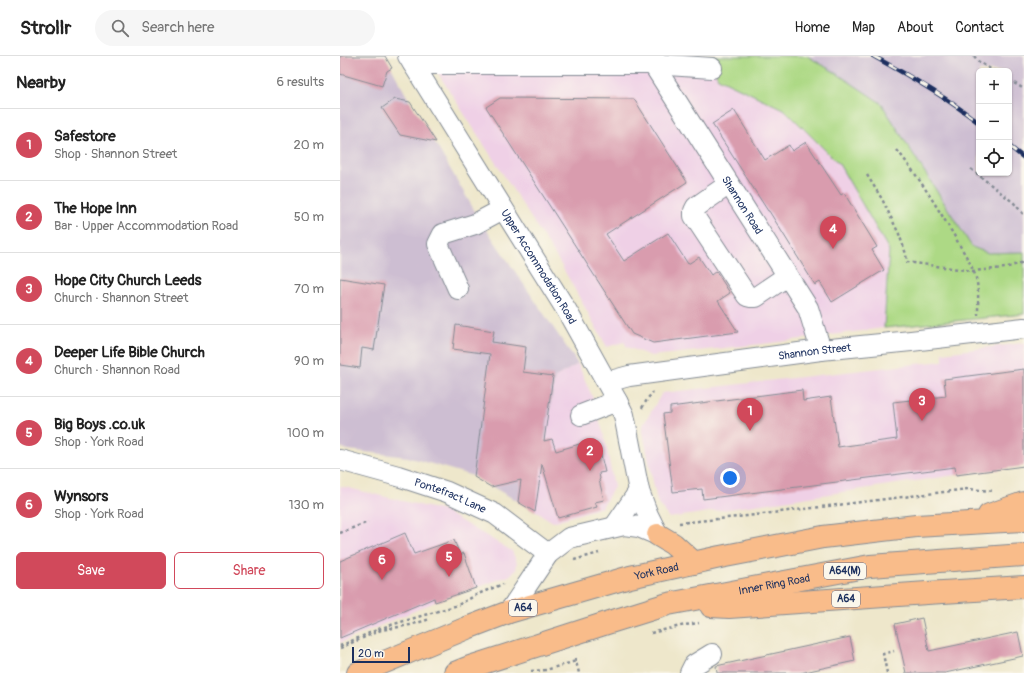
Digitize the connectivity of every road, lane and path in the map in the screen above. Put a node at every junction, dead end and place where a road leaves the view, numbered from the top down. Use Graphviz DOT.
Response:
graph roads {
  1 [pos="974,56"];
  2 [pos="410,60"];
  3 [pos="547,60"];
  4 [pos="653,64"];
  5 [pos="712,68"];
  6 [pos="989,68"];
  7 [pos="1012,82"];
  8 [pos="1024,89"];
  9 [pos="897,150"];
  10 [pos="970,168"];
  11 [pos="867,175"];
  12 [pos="729,184"];
  13 [pos="503,209"];
  14 [pos="1024,215"];
  15 [pos="1024,262"];
  16 [pos="973,271"];
  17 [pos="787,276"];
  18 [pos="458,289"];
  19 [pos="1024,328"];
  20 [pos="979,334"];
  21 [pos="821,350"];
  22 [pos="607,382"];
  23 [pos="658,387"];
  24 [pos="618,401"];
  25 [pos="580,415"];
  26 [pos="641,415"];
  27 [pos="340,460"];
  28 [pos="639,491"];
  29 [pos="1001,491"];
  30 [pos="1024,504"];
  31 [pos="1024,520"];
  32 [pos="368,522"];
  33 [pos="969,523"];
  34 [pos="615,526"];
  35 [pos="667,529"];
  36 [pos="340,533"];
  37 [pos="548,554"];
  38 [pos="1024,555"];
  39 [pos="694,563"];
  40 [pos="504,584"];
  41 [pos="1024,587"];
  42 [pos="668,604"];
  43 [pos="509,612"];
  44 [pos="342,645"];
  45 [pos="346,649"];
  46 [pos="894,651"];
  47 [pos="712,654"];
  48 [pos="526,671"];
  49 [pos="358,673"];
  50 [pos="455,673"];
  51 [pos="579,673"];
  52 [pos="690,673"];
  53 [pos="887,673"];
  1 -- 6 [label="path"];
  2 -- 3 [label="street"];
  2 -- 13 [label="street, Upper Accommodation Road"];
  3 -- 4 [label="street"];
  4 -- 5 [label="street"];
  4 -- 12 [label="street, Shannon Road"];
  7 -- 8 [label="path"];
  9 -- 16 [label="path"];
  10 -- 14 [label="path"];
  11 -- 16 [label="path"];
  12 -- 17 [label="street, Shannon Road"];
  12 -- 17 [label="street"];
  13 -- 18 [label="street"];
  13 -- 22 [label="street, Upper Accommodation Road"];
  15 -- 16 [label="path"];
  16 -- 20 [label="path"];
  17 -- 21 [label="street, Shannon Road"];
  19 -- 20 [label="street, Shannon Street"];
  20 -- 21 [label="street, Shannon Street"];
  21 -- 22 [label="street, Shannon Street"];
  22 -- 24 [label="street, Upper Accommodation Road"];
  23 -- 26 [label="path"];
  24 -- 25 [label="street"];
  24 -- 28 [label="street, Upper Accommodation Road"];
  27 -- 37 [label="street, Pontefract Lane"];
  28 -- 34 [label="street"];
  28 -- 35 [label="street, Upper Accommodation Road"];
  29 -- 35 [label="path"];
  30 -- 33 [label="highway"];
  31 -- 33 [label="highway, A64"];
  32 -- 36 [label="path"];
  33 -- 39 [label="highway, York Road / A64"];
  34 -- 35 [label="street"];
  34 -- 37 [label="street"];
  35 -- 39 [label="highway"];
  37 -- 43 [label="street"];
  38 -- 42 [label="highway, Inner Ring Road / A64(M)"];
  39 -- 43 [label="highway, York Road / A64"];
  40 -- 44 [label="path"];
  41 -- 42 [label="highway, A64"];
  42 -- 50 [label="highway, A64"];
  43 -- 49 [label="highway, York Road / A64"];
  44 -- 45 [label="path"];
  46 -- 53 [label="path"];
  47 -- 52 [label="street"];
  48 -- 51 [label="path"];
}
